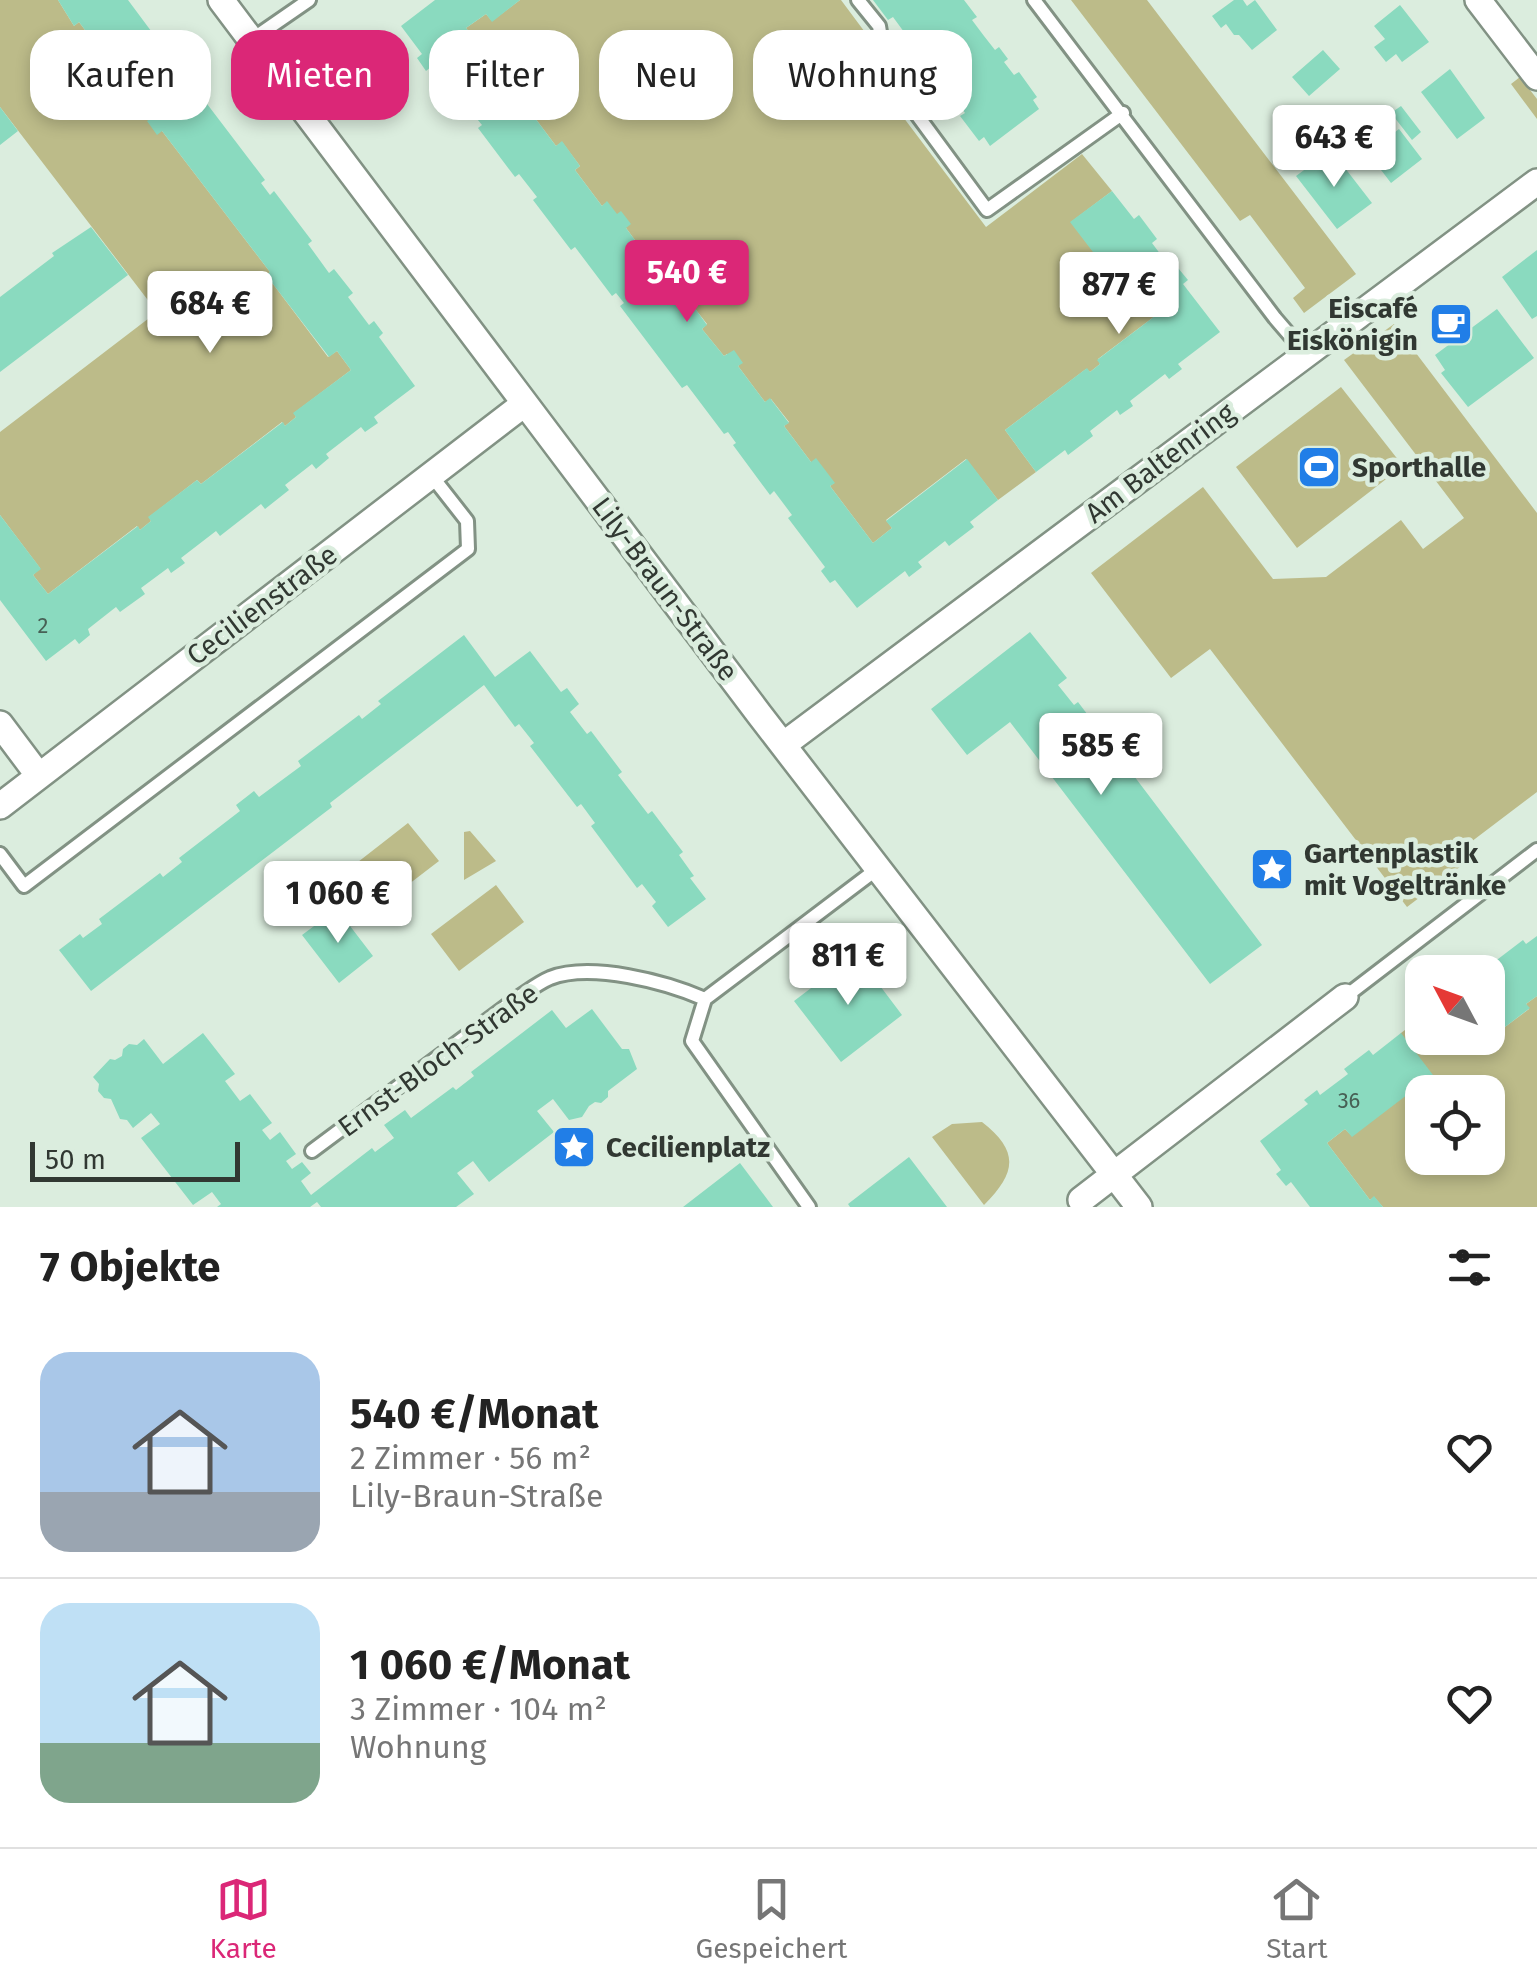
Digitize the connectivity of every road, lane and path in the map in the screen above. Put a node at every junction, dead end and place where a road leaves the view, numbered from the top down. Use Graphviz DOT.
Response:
graph roads {
  1 [pos="221,0"];
  2 [pos="309,0"];
  3 [pos="858,0"];
  4 [pos="1034,0"];
  5 [pos="1478,0"];
  6 [pos="244,30"];
  7 [pos="266,30"];
  8 [pos="1537,77"];
  9 [pos="1123,114"];
  10 [pos="312,120"];
  11 [pos="1537,182"];
  12 [pos="1306,354"];
  13 [pos="524,404"];
  14 [pos="432,475"];
  15 [pos="0,724"];
  16 [pos="783,745"];
  17 [pos="39,776"];
  18 [pos="0,806"];
  19 [pos="1537,850"];
  20 [pos="0,854"];
  21 [pos="878,869"];
  22 [pos="1345,997"];
  23 [pos="704,1000"];
  24 [pos="312,1151"];
  25 [pos="1114,1174"];
  26 [pos="1081,1200"];
  27 [pos="809,1207"];
  28 [pos="1139,1207"];
  1 -- 6 [label="street, Lily-Braun-Straße"];
  2 -- 7 [label="lane"];
  3 -- 9 [label="lane"];
  4 -- 9 [label="lane"];
  5 -- 8 [label="street"];
  9 -- 12 [label="lane"];
  10 -- 13 [label="street, Lily-Braun-Straße"];
  11 -- 12 [label="street, Am Baltenring"];
  12 -- 16 [label="street, Am Baltenring"];
  13 -- 14 [label="street, Cecilienstraße"];
  13 -- 16 [label="street, Lily-Braun-Straße"];
  14 -- 17 [label="street, Cecilienstraße"];
  14 -- 20 [label="lane"];
  15 -- 17 [label="street"];
  16 -- 21 [label="street, Lily-Braun-Straße"];
  17 -- 18 [label="street, Cecilienstraße"];
  19 -- 22 [label="lane"];
  21 -- 23 [label="lane"];
  21 -- 25 [label="street, Lily-Braun-Straße"];
  22 -- 25 [label="street"];
  23 -- 24 [label="lane, Ernst-Bloch-Straße"];
  23 -- 27 [label="lane"];
  25 -- 26 [label="street"];
  25 -- 28 [label="street, Lily-Braun-Straße"];
}
